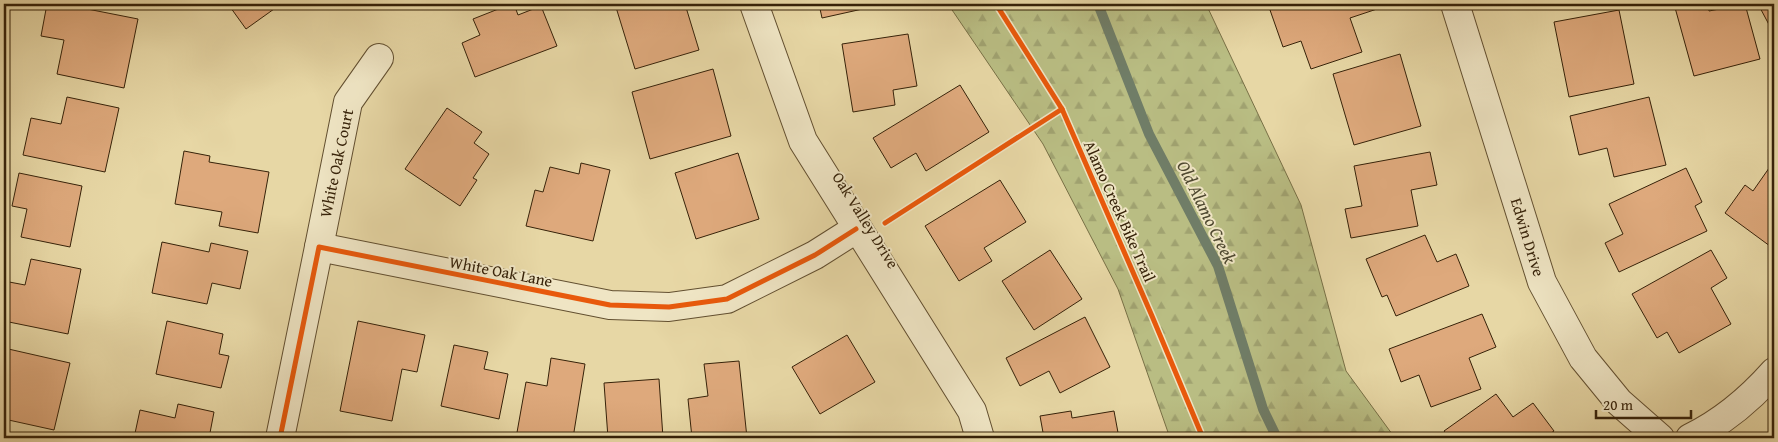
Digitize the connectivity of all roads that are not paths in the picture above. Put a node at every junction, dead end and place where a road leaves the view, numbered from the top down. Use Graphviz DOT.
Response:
graph roads {
  1 [pos="754,4"];
  2 [pos="1456,4"];
  3 [pos="378,58"];
  4 [pos="856,229"];
  5 [pos="319,247"];
  6 [pos="1774,372"];
  7 [pos="280,438"];
  8 [pos="980,438"];
  9 [pos="1660,438"];
  10 [pos="1690,438"];
  1 -- 4 [label="street, Oak Valley Drive"];
  2 -- 9 [label="street, Edwin Drive"];
  3 -- 5 [label="street, White Oak Court"];
  4 -- 5 [label="street, White Oak Lane"];
  4 -- 8 [label="street, Oak Valley Drive"];
  5 -- 7 [label="street"];
  6 -- 10 [label="street"];
}
